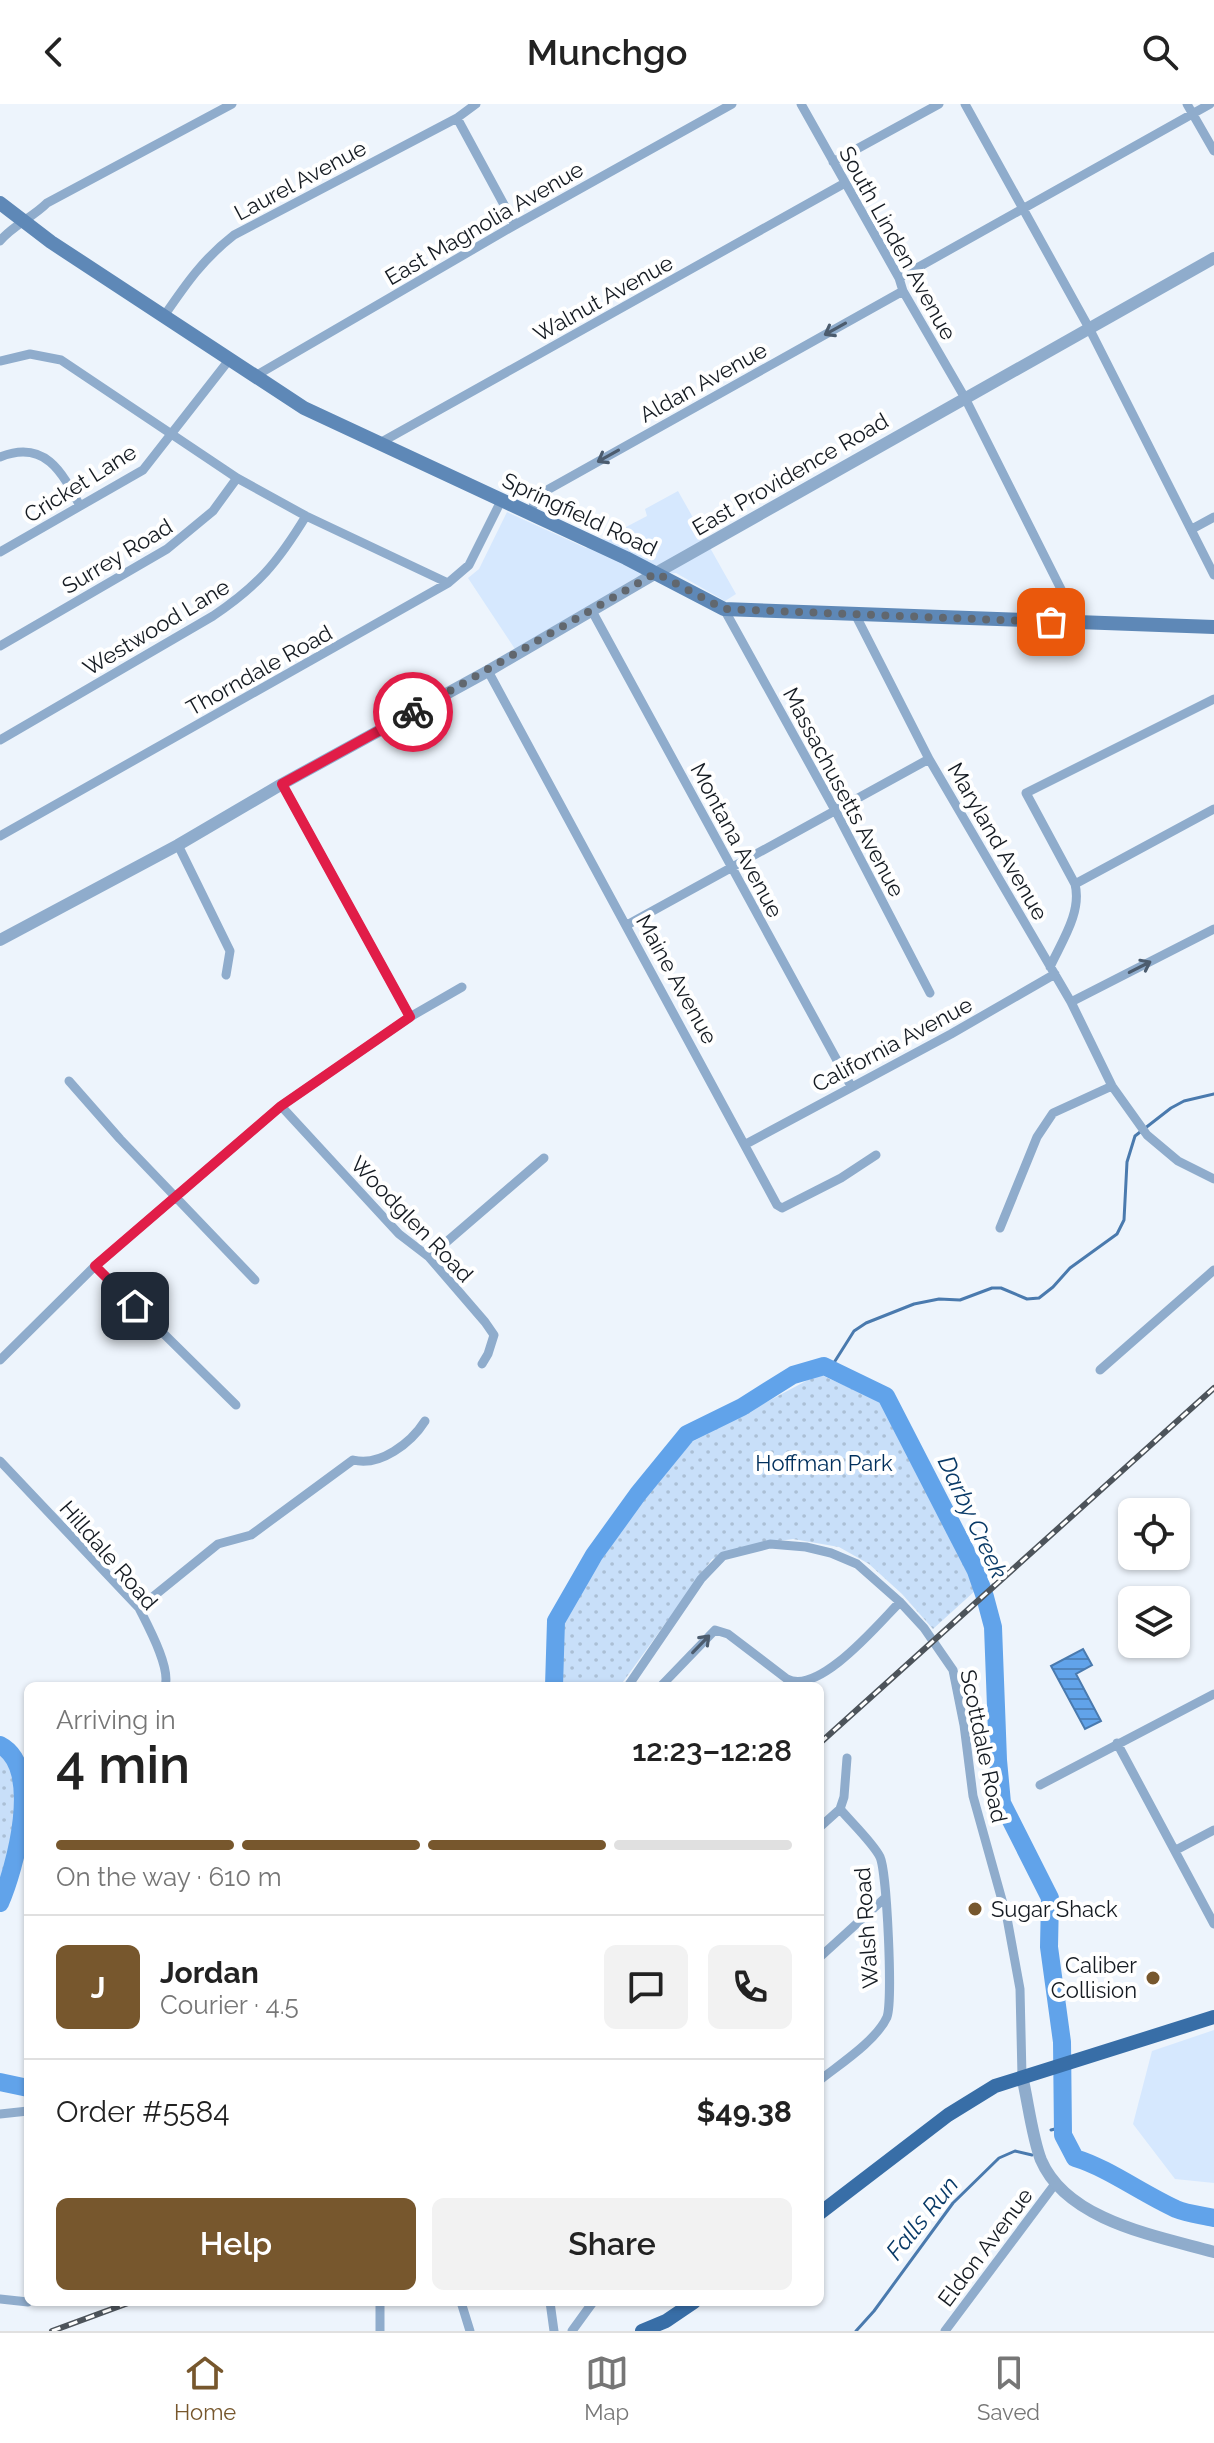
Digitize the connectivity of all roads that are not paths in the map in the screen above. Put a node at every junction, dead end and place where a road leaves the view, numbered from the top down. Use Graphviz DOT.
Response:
graph roads {
  1 [pos="232,104"];
  2 [pos="476,104"];
  3 [pos="732,104"];
  4 [pos="801,104"];
  5 [pos="939,104"];
  6 [pos="965,104"];
  7 [pos="1210,104"];
  8 [pos="1189,109"];
  9 [pos="457,118"];
  10 [pos="1214,151"];
  11 [pos="833,162"];
  12 [pos="845,183"];
  13 [pos="0,203"];
  14 [pos="1023,209"];
  15 [pos="23,222"];
  16 [pos="515,225"];
  17 [pos="0,241"];
  18 [pos="1214,258"];
  19 [pos="899,278"];
  20 [pos="903,291"];
  21 [pos="164,316"];
  22 [pos="1089,328"];
  23 [pos="229,360"];
  24 [pos="0,361"];
  25 [pos="255,376"];
  26 [pos="965,398"];
  27 [pos="172,434"];
  28 [pos="378,444"];
  29 [pos="0,457"];
  30 [pos="237,478"];
  31 [pos="501,501"];
  32 [pos="80,506"];
  33 [pos="529,514"];
  34 [pos="306,516"];
  35 [pos="1214,517"];
  36 [pos="1192,529"];
  37 [pos="0,552"];
  38 [pos="656,573"];
  39 [pos="1214,575"];
  40 [pos="448,583"];
  41 [pos="724,609"];
  42 [pos="592,611"];
  43 [pos="855,614"];
  44 [pos="1079,623"];
  45 [pos="1214,627"];
  46 [pos="0,646"];
  47 [pos="488,671"];
  48 [pos="1214,699"];
  49 [pos="0,740"];
  50 [pos="929,759"];
  51 [pos="282,784"];
  52 [pos="1214,809"];
  53 [pos="835,810"];
  54 [pos="0,836"];
  55 [pos="178,845"];
  56 [pos="731,867"];
  57 [pos="1075,884"];
  58 [pos="627,925"];
  59 [pos="1214,929"];
  60 [pos="0,940"];
  61 [pos="1052,971"];
  62 [pos="226,975"];
  63 [pos="462,987"];
  64 [pos="930,993"];
  65 [pos="1071,1002"];
  66 [pos="410,1017"];
  67 [pos="69,1081"];
  68 [pos="851,1086"];
  69 [pos="1112,1086"];
  70 [pos="281,1106"];
  71 [pos="746,1144"];
  72 [pos="876,1155"];
  73 [pos="544,1158"];
  74 [pos="1214,1179"];
  75 [pos="175,1196"];
  76 [pos="1000,1228"];
  77 [pos="429,1257"];
  78 [pos="95,1266"];
  79 [pos="1214,1270"];
  80 [pos="255,1280"];
  81 [pos="0,1360"];
  82 [pos="482,1364"];
  83 [pos="1100,1370"];
  84 [pos="236,1405"];
  85 [pos="425,1421"];
  86 [pos="0,1461"];
  87 [pos="900,1602"];
  88 [pos="139,1608"];
  89 [pos="166,1682"];
  90 [pos="631,1682"];
  91 [pos="665,1682"];
  92 [pos="793,1682"];
  93 [pos="793,1682"];
  94 [pos="1214,1694"];
  95 [pos="1117,1743"];
  96 [pos="847,1758"];
  97 [pos="1040,1785"];
  98 [pos="840,1809"];
  99 [pos="824,1823"];
  100 [pos="1214,1830"];
  101 [pos="1176,1850"];
  102 [pos="886,1897"];
  103 [pos="1214,1924"];
  104 [pos="824,1953"];
  105 [pos="1214,2017"];
  106 [pos="1028,2074"];
  107 [pos="824,2077"];
  108 [pos="24,2111"];
  109 [pos="0,2114"];
  110 [pos="1055,2184"];
  111 [pos="824,2210"];
  112 [pos="1214,2252"];
  113 [pos="0,2299"];
  114 [pos="24,2301"];
  115 [pos="380,2306"];
  116 [pos="462,2306"];
  117 [pos="551,2306"];
  118 [pos="590,2306"];
  119 [pos="688,2306"];
  120 [pos="380,2331"];
  121 [pos="470,2331"];
  122 [pos="554,2331"];
  123 [pos="572,2331"];
  124 [pos="642,2331"];
  125 [pos="945,2331"];
  1 -- 15 [label="street"];
  2 -- 9 [label="street, Laurel Avenue"];
  3 -- 16 [label="street, East Magnolia Avenue"];
  4 -- 11 [label="street, South Linden Avenue"];
  5 -- 11 [label="street"];
  6 -- 14 [label="street"];
  7 -- 8 [label="street"];
  8 -- 10 [label="street"];
  8 -- 14 [label="street"];
  9 -- 16 [label="street"];
  9 -- 21 [label="street, Laurel Avenue"];
  11 -- 12 [label="street, South Linden Avenue"];
  12 -- 19 [label="street, South Linden Avenue"];
  12 -- 28 [label="street, Walnut Avenue"];
  13 -- 15 [label="main road, Springfield Road"];
  14 -- 19 [label="street"];
  14 -- 22 [label="street"];
  15 -- 17 [label="street"];
  15 -- 21 [label="main road, Springfield Road"];
  16 -- 25 [label="street, East Magnolia Avenue"];
  18 -- 22 [label="street, East Providence Road"];
  19 -- 20 [label="street, South Linden Avenue"];
  20 -- 26 [label="street, South Linden Avenue"];
  20 -- 33 [label="street, Aldan Avenue, one-way"];
  21 -- 23 [label="main road, Springfield Road"];
  22 -- 26 [label="street, East Providence Road"];
  22 -- 36 [label="street"];
  23 -- 25 [label="main road, Springfield Road"];
  23 -- 27 [label="street, Cricket Lane"];
  24 -- 27 [label="street"];
  25 -- 28 [label="main road, Springfield Road"];
  26 -- 38 [label="street, East Providence Road"];
  26 -- 44 [label="street, South Linden Avenue"];
  27 -- 30 [label="street"];
  27 -- 32 [label="street, Cricket Lane"];
  28 -- 31 [label="main road, Springfield Road"];
  29 -- 32 [label="street"];
  30 -- 34 [label="street"];
  30 -- 46 [label="street, Surrey Road"];
  31 -- 33 [label="main road, Springfield Road"];
  31 -- 40 [label="street, Thorndale Road"];
  32 -- 37 [label="street, Cricket Lane"];
  33 -- 38 [label="main road, Springfield Road"];
  34 -- 40 [label="street"];
  34 -- 49 [label="street, Westwood Lane"];
  35 -- 36 [label="street"];
  36 -- 39 [label="street"];
  38 -- 41 [label="main road, Springfield Road"];
  38 -- 42 [label="street, East Providence Road"];
  40 -- 54 [label="street, Thorndale Road"];
  41 -- 43 [label="main road, Springfield Road"];
  41 -- 53 [label="street, Massachusetts Avenue"];
  42 -- 47 [label="street, East Providence Road"];
  42 -- 56 [label="street, Montana Avenue"];
  43 -- 44 [label="main road, Springfield Road"];
  43 -- 50 [label="street, Maryland Avenue"];
  44 -- 45 [label="main road, Springfield Road"];
  47 -- 51 [label="street, East Providence Road"];
  47 -- 58 [label="street, Maine Avenue"];
  48 -- 57 [label="street"];
  50 -- 53 [label="street"];
  50 -- 61 [label="street, Maryland Avenue"];
  51 -- 55 [label="street, East Providence Road"];
  51 -- 66 [label="street"];
  52 -- 57 [label="street"];
  53 -- 56 [label="street"];
  53 -- 64 [label="street, Massachusetts Avenue"];
  55 -- 60 [label="street, East Providence Road"];
  55 -- 62 [label="street"];
  56 -- 58 [label="street"];
  56 -- 68 [label="street, Montana Avenue"];
  57 -- 61 [label="street"];
  58 -- 71 [label="street, Maine Avenue"];
  65 -- 59 [label="street, one-way"];
  61 -- 65 [label="street, Maryland Avenue"];
  61 -- 68 [label="street, California Avenue"];
  63 -- 66 [label="street"];
  65 -- 69 [label="street, Maryland Avenue"];
  66 -- 70 [label="street"];
  67 -- 75 [label="street"];
  68 -- 71 [label="street, California Avenue"];
  69 -- 74 [label="street, Maryland Avenue"];
  69 -- 76 [label="street"];
  70 -- 75 [label="street"];
  70 -- 77 [label="street, Woodglen Road"];
  71 -- 72 [label="street, Maine Avenue"];
  73 -- 77 [label="street"];
  75 -- 78 [label="street"];
  75 -- 80 [label="street"];
  77 -- 82 [label="street, Woodglen Road"];
  78 -- 81 [label="street"];
  78 -- 84 [label="street"];
  79 -- 83 [label="street"];
  85 -- 88 [label="street"];
  86 -- 88 [label="street, Hilldale Road"];
  87 -- 90 [label="street, Scottdale Road"];
  93 -- 87 [label="street, one-way"];
  87 -- 106 [label="street, Scottdale Road"];
  88 -- 89 [label="street, Hilldale Road"];
  91 -- 92 [label="street, one-way"];
  94 -- 95 [label="street"];
  95 -- 97 [label="street"];
  95 -- 101 [label="street"];
  96 -- 98 [label="street"];
  98 -- 99 [label="street"];
  98 -- 102 [label="street, Walsh Road"];
  100 -- 101 [label="street"];
  101 -- 103 [label="street"];
  102 -- 104 [label="street"];
  102 -- 107 [label="street, Walsh Road"];
  105 -- 106 [label="main road"];
  106 -- 110 [label="street"];
  106 -- 111 [label="main road"];
  108 -- 109 [label="street"];
  110 -- 112 [label="street"];
  110 -- 125 [label="street, Eldon Avenue"];
  113 -- 114 [label="street"];
  115 -- 120 [label="street"];
  116 -- 121 [label="street"];
  117 -- 122 [label="street"];
  118 -- 123 [label="street"];
  119 -- 124 [label="main road"];
}
